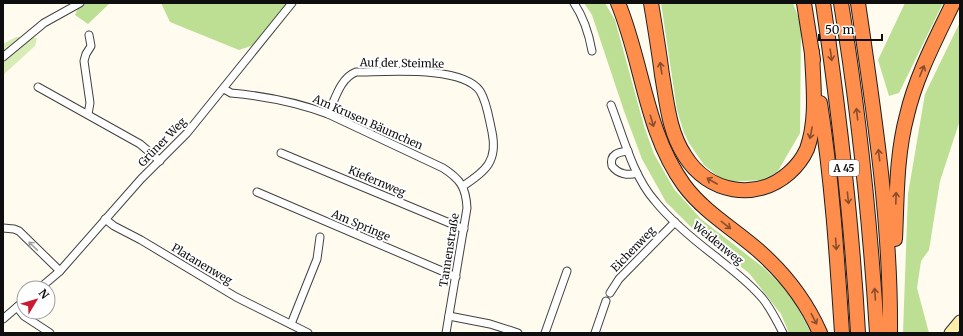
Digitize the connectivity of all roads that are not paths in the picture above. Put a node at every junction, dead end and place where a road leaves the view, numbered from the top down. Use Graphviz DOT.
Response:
graph roads {
  1 [pos="80,3"];
  2 [pos="292,3"];
  3 [pos="574,3"];
  4 [pos="618,3"];
  5 [pos="651,3"];
  6 [pos="804,3"];
  7 [pos="823,3"];
  8 [pos="841,3"];
  9 [pos="858,3"];
  10 [pos="954,3"];
  11 [pos="89,35"];
  12 [pos="592,51"];
  13 [pos="812,52"];
  14 [pos="3,57"];
  15 [pos="38,87"];
  16 [pos="224,89"];
  17 [pos="611,105"];
  18 [pos="88,114"];
  19 [pos="328,114"];
  20 [pos="628,151"];
  21 [pos="281,153"];
  22 [pos="160,161"];
  23 [pos="637,173"];
  24 [pos="453,174"];
  25 [pos="463,186"];
  26 [pos="258,192"];
  27 [pos="105,219"];
  28 [pos="675,222"];
  29 [pos="3,228"];
  30 [pos="464,229"];
  31 [pos="320,237"];
  32 [pos="60,271"];
  33 [pos="566,272"];
  34 [pos="456,277"];
  35 [pos="49,280"];
  36 [pos="890,292"];
  37 [pos="610,294"];
  38 [pos="606,301"];
  39 [pos="16,308"];
  40 [pos="449,316"];
  41 [pos="3,319"];
  42 [pos="30,320"];
  43 [pos="960,321"];
  44 [pos="291,324"];
  45 [pos="50,333"];
  46 [pos="308,333"];
  47 [pos="446,333"];
  48 [pos="518,333"];
  49 [pos="545,333"];
  50 [pos="595,333"];
  51 [pos="783,333"];
  52 [pos="820,333"];
  53 [pos="842,333"];
  54 [pos="858,333"];
  55 [pos="877,333"];
  56 [pos="890,333"];
  57 [pos="950,333"];
  1 -- 14 [label="street"];
  2 -- 16 [label="street, Grüner Weg"];
  3 -- 12 [label="street"];
  4 -- 52 [label="highway, one-way"];
  13 -- 5 [label="highway, one-way"];
  6 -- 13 [label="highway"];
  7 -- 54 [label="highway, A 45, one-way"];
  55 -- 8 [label="highway, A 45, one-way"];
  36 -- 9 [label="highway, one-way"];
  36 -- 10 [label="highway, one-way"];
  11 -- 18 [label="street"];
  13 -- 53 [label="highway, one-way"];
  15 -- 18 [label="street"];
  16 -- 19 [label="street, Am Krusen Bäumchen"];
  16 -- 22 [label="street, Grüner Weg"];
  17 -- 20 [label="street, Weidenweg"];
  18 -- 22 [label="street"];
  19 -- 24 [label="street, Am Krusen Bäumchen"];
  19 -- 25 [label="street, Auf der Steimke"];
  20 -- 23 [label="street, Weidenweg"];
  20 -- 23 [label="street"];
  21 -- 30 [label="street, Kiefernweg"];
  22 -- 27 [label="street, Grüner Weg"];
  23 -- 28 [label="street, Weidenweg"];
  24 -- 25 [label="street, Tannenstraße"];
  25 -- 30 [label="street, Tannenstraße"];
  26 -- 34 [label="street, Am Springe"];
  27 -- 32 [label="street, Grüner Weg"];
  27 -- 44 [label="street, Platanenweg"];
  28 -- 37 [label="street, Eichenweg"];
  28 -- 51 [label="street, Weidenweg"];
  32 -- 29 [label="street, one-way"];
  30 -- 34 [label="street, Tannenstraße"];
  31 -- 44 [label="street"];
  32 -- 35 [label="street, Grüner Weg"];
  33 -- 49 [label="street"];
  34 -- 40 [label="street, Tannenstraße"];
  36 -- 56 [label="highway"];
  38 -- 50 [label="street"];
  39 -- 41 [label="street"];
  40 -- 47 [label="street, Tannenstraße"];
  40 -- 48 [label="street"];
  42 -- 45 [label="street"];
  43 -- 57 [label="main road"];
  44 -- 46 [label="street, Platanenweg"];
}
